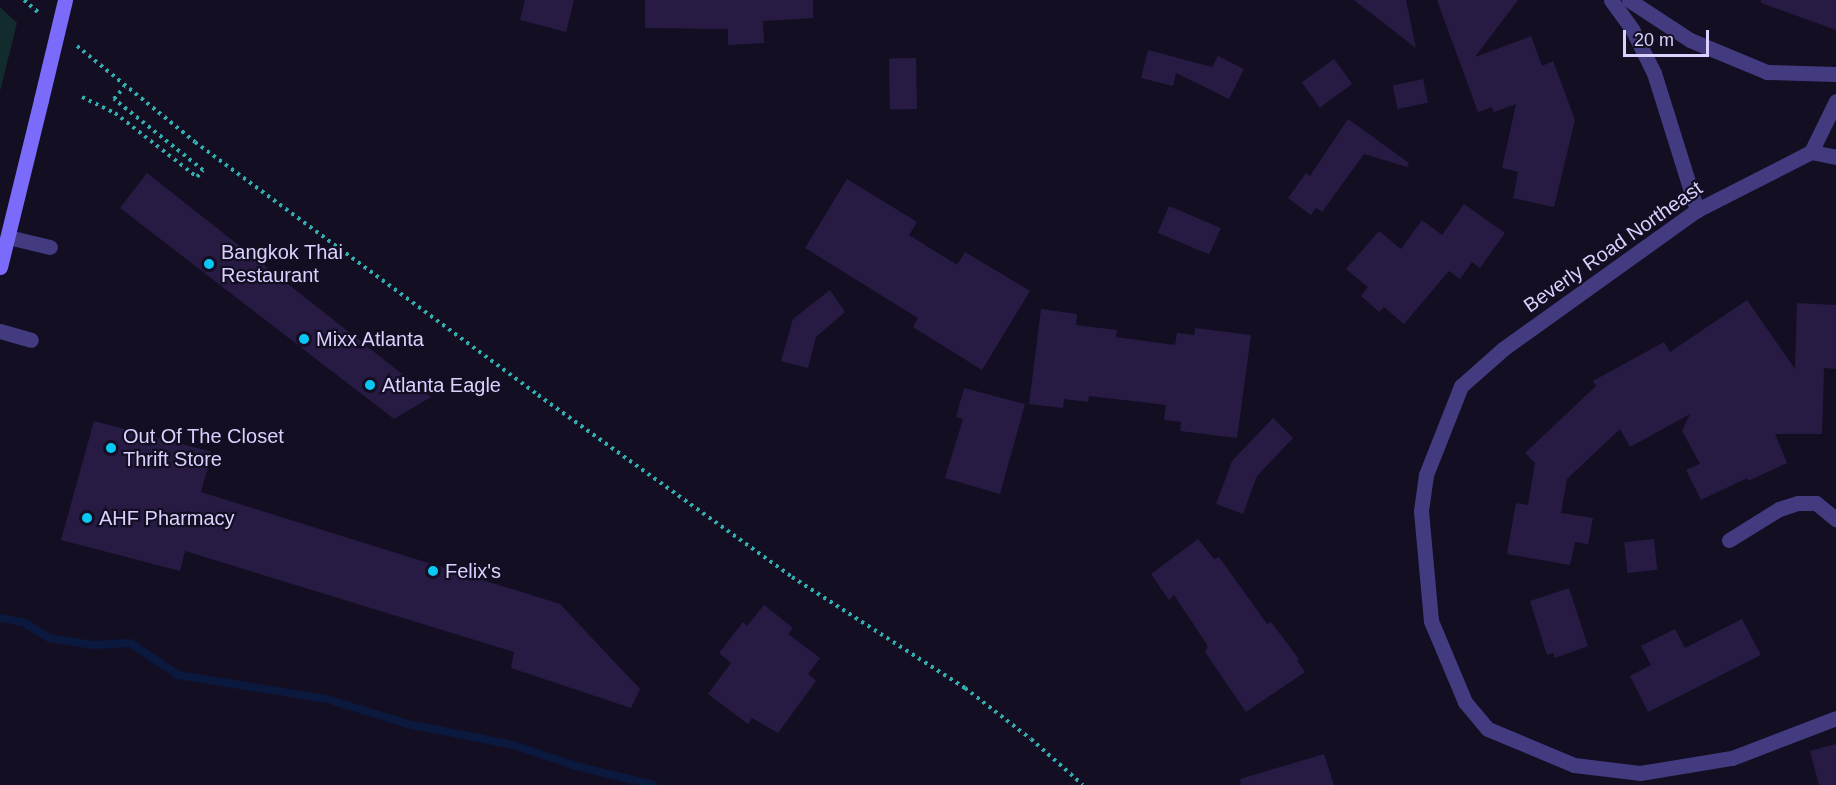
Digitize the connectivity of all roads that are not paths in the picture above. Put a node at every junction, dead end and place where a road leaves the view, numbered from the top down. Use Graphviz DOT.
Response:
graph roads {
  1 [pos="65,0"];
  2 [pos="1611,0"];
  3 [pos="1629,0"];
  4 [pos="1836,74"];
  5 [pos="1836,101"];
  6 [pos="1811,152"];
  7 [pos="1836,157"];
  8 [pos="1696,210"];
  9 [pos="8,237"];
  10 [pos="50,246"];
  11 [pos="0,267"];
  12 [pos="0,331"];
  13 [pos="31,340"];
  14 [pos="1836,519"];
  15 [pos="1729,540"];
  16 [pos="1836,718"];
  1 -- 9 [label="main road, bridge"];
  2 -- 8 [label="street"];
  3 -- 4 [label="street"];
  5 -- 6 [label="street"];
  6 -- 7 [label="street"];
  6 -- 8 [label="street, Beverly Road Northeast"];
  8 -- 16 [label="street, Beverly Road Northeast"];
  9 -- 10 [label="street"];
  9 -- 11 [label="main road"];
  12 -- 13 [label="street"];
  14 -- 15 [label="street"];
}
